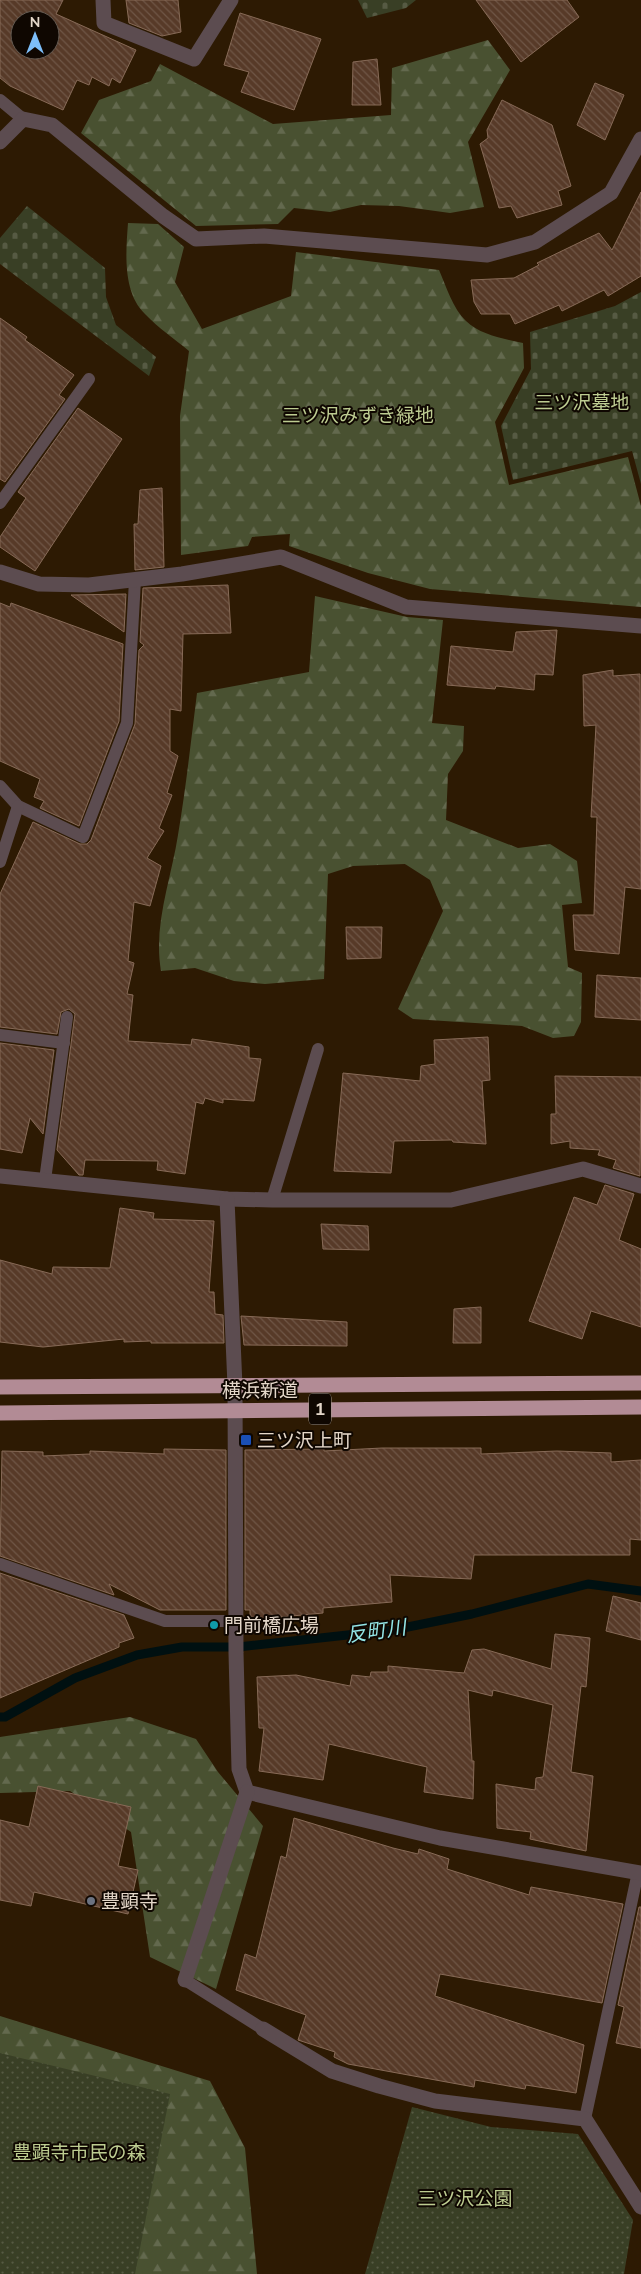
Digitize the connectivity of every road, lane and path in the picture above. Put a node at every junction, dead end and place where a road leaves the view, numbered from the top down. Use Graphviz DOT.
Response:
graph roads {
  1 [pos="103,0"];
  2 [pos="231,0"];
  3 [pos="0,100"];
  4 [pos="22,119"];
  5 [pos="641,139"];
  6 [pos="0,142"];
  7 [pos="89,379"];
  8 [pos="0,504"];
  9 [pos="0,572"];
  10 [pos="135,580"];
  11 [pos="641,626"];
  12 [pos="0,786"];
  13 [pos="18,806"];
  14 [pos="0,862"];
  15 [pos="67,1017"];
  16 [pos="0,1035"];
  17 [pos="64,1043"];
  18 [pos="318,1049"];
  19 [pos="0,1176"];
  20 [pos="45,1180"];
  21 [pos="641,1186"];
  22 [pos="227,1199"];
  23 [pos="272,1200"];
  24 [pos="641,1383"];
  25 [pos="235,1386"];
  26 [pos="0,1387"];
  27 [pos="641,1407"];
  28 [pos="234,1410"];
  29 [pos="0,1413"];
  30 [pos="0,1564"];
  31 [pos="236,1626"];
  32 [pos="247,1792"];
  33 [pos="640,1873"];
  34 [pos="185,1980"];
  35 [pos="263,2029"];
  36 [pos="585,2119"];
  37 [pos="641,2207"];
  1 -- 2 [label="street"];
  3 -- 4 [label="lane"];
  4 -- 5 [label="street"];
  4 -- 6 [label="street"];
  7 -- 8 [label="lane"];
  9 -- 10 [label="street"];
  10 -- 11 [label="street"];
  10 -- 13 [label="lane"];
  12 -- 13 [label="lane"];
  13 -- 14 [label="lane"];
  15 -- 17 [label="lane"];
  16 -- 17 [label="lane"];
  17 -- 20 [label="lane"];
  18 -- 23 [label="lane"];
  19 -- 20 [label="street"];
  20 -- 22 [label="street"];
  21 -- 23 [label="street"];
  22 -- 23 [label="street"];
  22 -- 25 [label="street"];
  24 -- 25 [label="highway, 横浜新道 / 1"];
  25 -- 26 [label="highway, 横浜新道 / 1"];
  25 -- 28 [label="street"];
  27 -- 28 [label="highway, 横浜新道 / 1"];
  28 -- 29 [label="highway, 横浜新道 / 1"];
  28 -- 31 [label="street"];
  30 -- 31 [label="lane"];
  31 -- 32 [label="street"];
  32 -- 33 [label="street"];
  32 -- 34 [label="street"];
  33 -- 36 [label="lane"];
  34 -- 35 [label="lane"];
  35 -- 36 [label="street"];
  36 -- 37 [label="street"];
}
